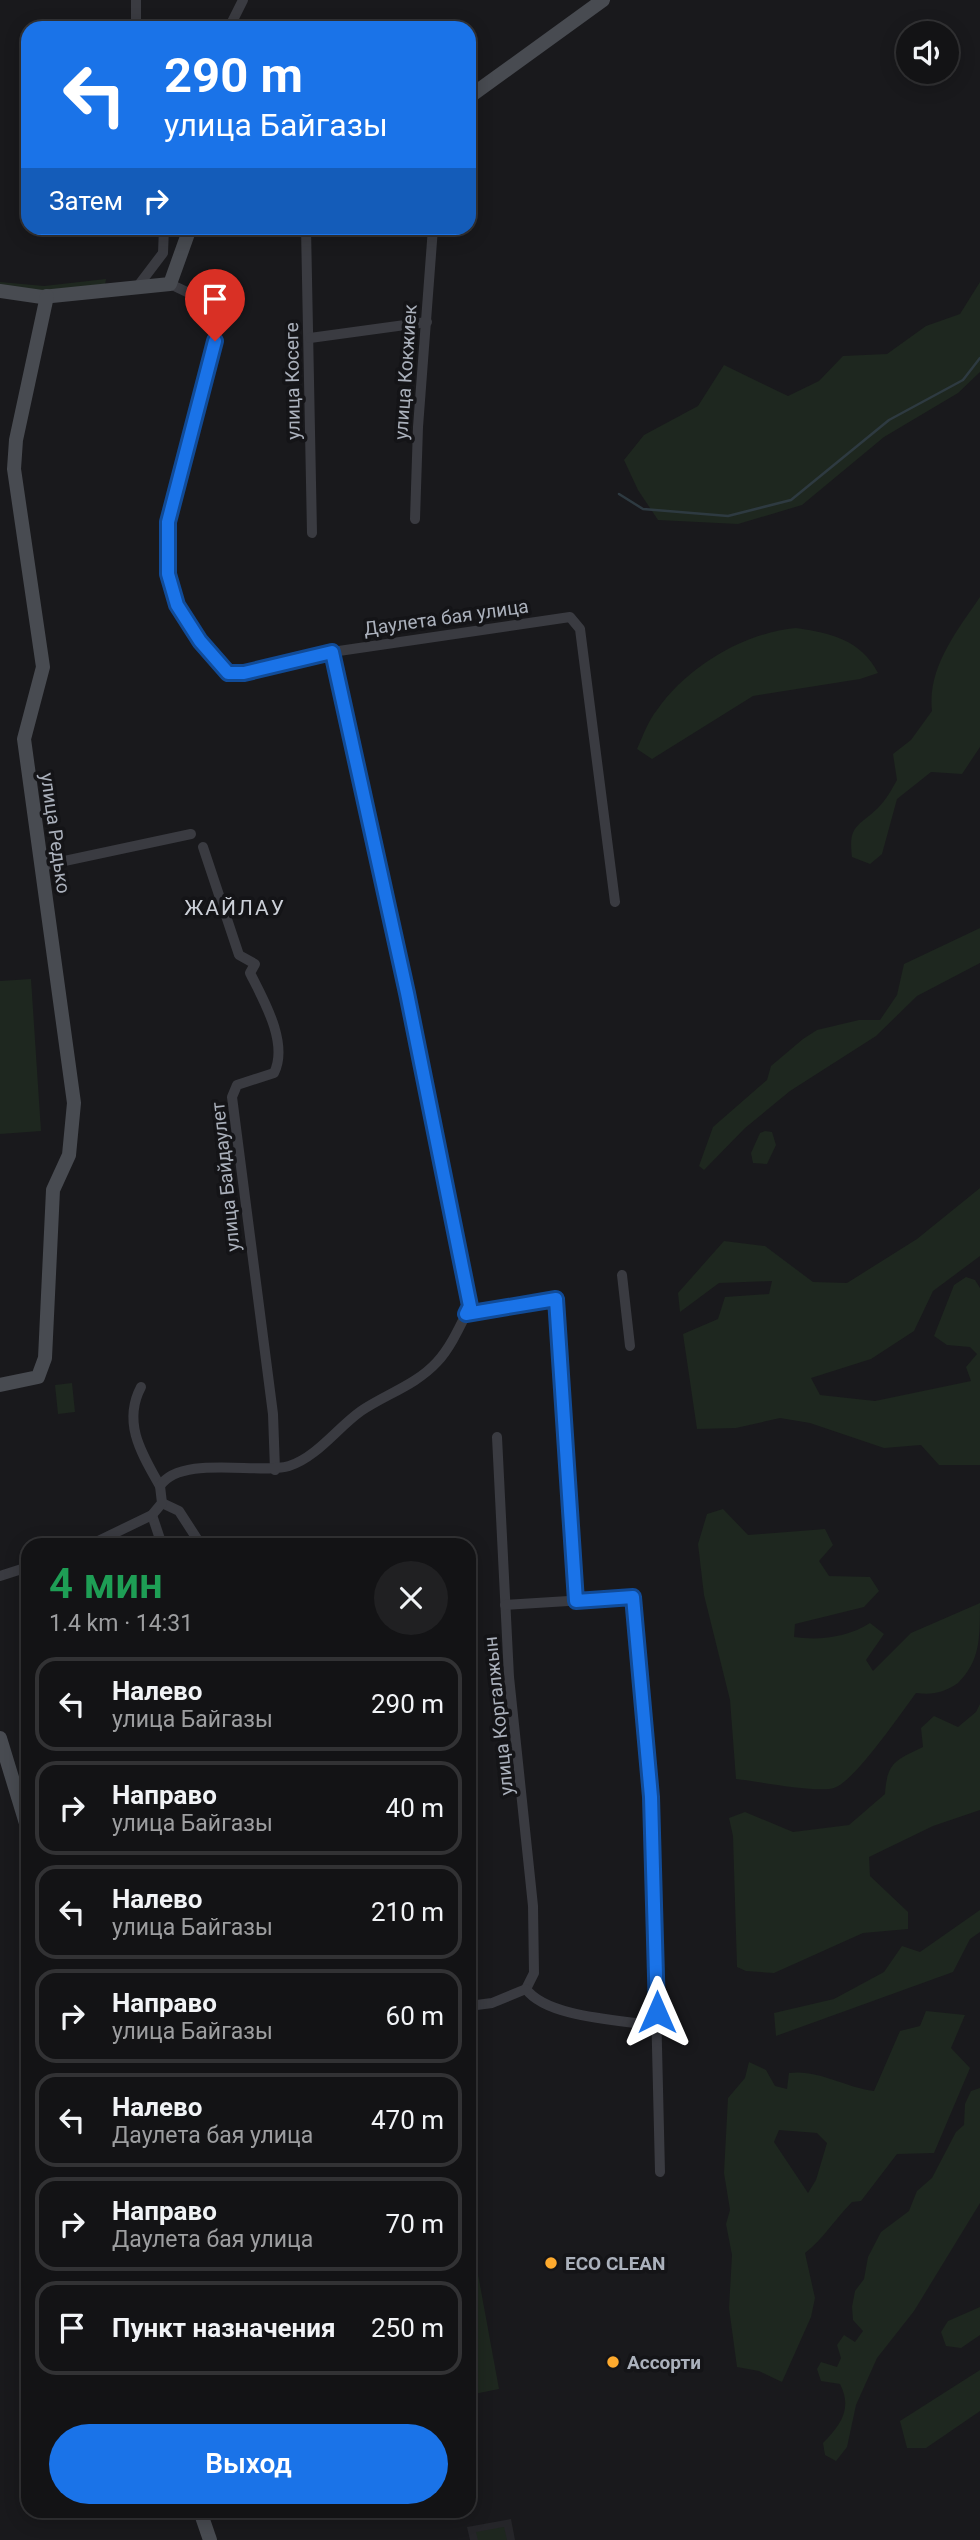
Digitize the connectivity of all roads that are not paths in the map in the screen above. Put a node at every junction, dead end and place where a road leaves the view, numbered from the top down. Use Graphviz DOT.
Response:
graph roads {
  1 [pos="136,0"];
  2 [pos="243,0"];
  3 [pos="603,0"];
  4 [pos="136,21"];
  5 [pos="232,21"];
  6 [pos="476,92"];
  7 [pos="164,235"];
  8 [pos="188,235"];
  9 [pos="306,235"];
  10 [pos="433,235"];
  11 [pos="170,284"];
  12 [pos="138,286"];
  13 [pos="0,291"];
  14 [pos="47,296"];
  15 [pos="427,322"];
  16 [pos="310,338"];
  17 [pos="415,519"];
  18 [pos="312,533"];
  19 [pos="332,652"];
  20 [pos="191,834"];
  21 [pos="203,847"];
  22 [pos="41,866"];
  23 [pos="615,902"];
  24 [pos="622,1275"];
  25 [pos="466,1314"];
  26 [pos="631,1346"];
  27 [pos="0,1385"];
  28 [pos="141,1387"];
  29 [pos="497,1437"];
  30 [pos="275,1470"];
  31 [pos="160,1486"];
  32 [pos="162,1503"];
  33 [pos="152,1515"];
  34 [pos="104,1538"];
  35 [pos="160,1538"];
  36 [pos="196,1538"];
  37 [pos="21,1569"];
  38 [pos="0,1576"];
  39 [pos="576,1601"];
  40 [pos="505,1605"];
  41 [pos="0,1738"];
  42 [pos="21,1807"];
  43 [pos="526,1989"];
  44 [pos="476,2005"];
  45 [pos="657,2026"];
  46 [pos="660,2172"];
  47 [pos="202,2518"];
  48 [pos="210,2540"];
  1 -- 4 [label="street"];
  2 -- 5 [label="street"];
  3 -- 6 [label="street"];
  7 -- 12 [label="street"];
  8 -- 11 [label="street"];
  9 -- 16 [label="street, улица Косеге"];
  10 -- 15 [label="street, улица Кокжиек"];
  11 -- 12 [label="street"];
  11 -- 19 [label="street, Даулета бая улица"];
  12 -- 14 [label="street"];
  13 -- 14 [label="street"];
  14 -- 22 [label="street, улица Редько"];
  15 -- 16 [label="street"];
  15 -- 17 [label="street, улица Кокжиек"];
  16 -- 18 [label="street, улица Косеге"];
  19 -- 23 [label="street, Даулета бая улица"];
  19 -- 25 [label="street"];
  20 -- 22 [label="street"];
  21 -- 30 [label="street, улица Байдаулет"];
  22 -- 27 [label="street, улица Редько"];
  24 -- 26 [label="street"];
  25 -- 30 [label="street"];
  25 -- 39 [label="street"];
  28 -- 31 [label="street"];
  29 -- 40 [label="street, улица Коргалжын"];
  30 -- 31 [label="street"];
  31 -- 32 [label="street"];
  32 -- 33 [label="street"];
  32 -- 36 [label="street"];
  33 -- 34 [label="street"];
  33 -- 35 [label="street"];
  37 -- 38 [label="street"];
  39 -- 40 [label="street"];
  39 -- 45 [label="street"];
  40 -- 43 [label="street, улица Коргалжын"];
  41 -- 42 [label="street"];
  43 -- 44 [label="street"];
  43 -- 45 [label="street"];
  45 -- 46 [label="street"];
  47 -- 48 [label="street"];
}
